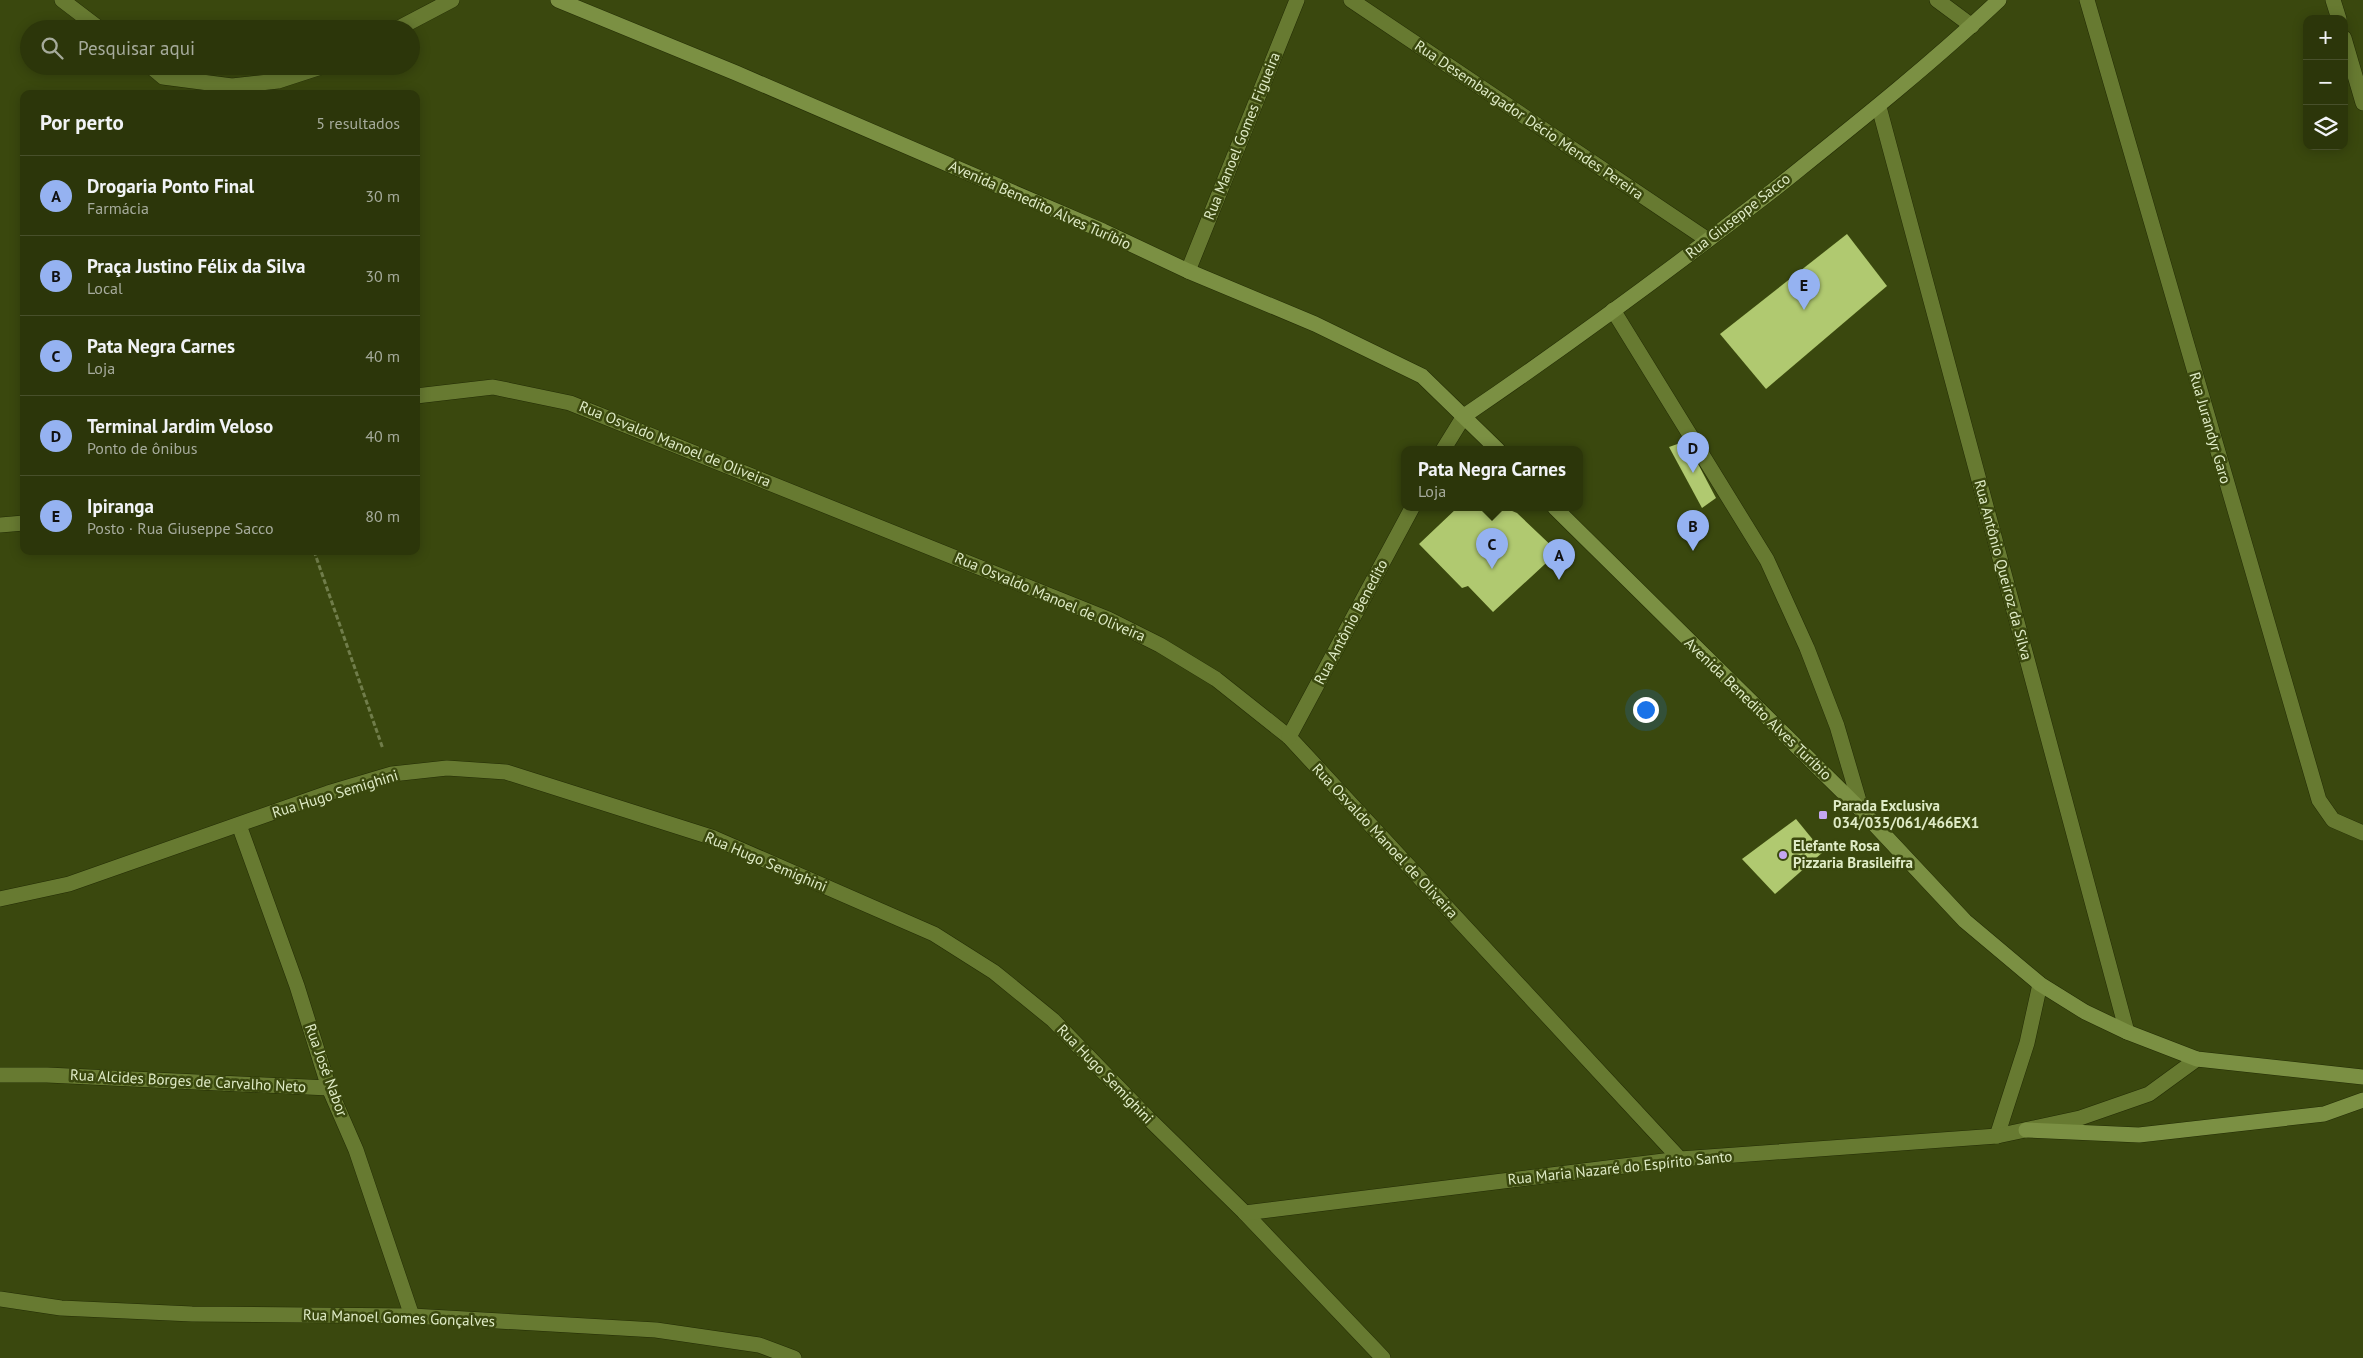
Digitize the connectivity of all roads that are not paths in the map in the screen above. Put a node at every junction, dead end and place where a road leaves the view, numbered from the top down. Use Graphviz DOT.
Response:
graph roads {
  1 [pos="62,0"];
  2 [pos="452,0"];
  3 [pos="558,0"];
  4 [pos="1297,0"];
  5 [pos="1351,0"];
  6 [pos="1937,0"];
  7 [pos="1999,0"];
  8 [pos="2087,0"];
  9 [pos="2333,0"];
  10 [pos="2338,15"];
  11 [pos="88,20"];
  12 [pos="414,20"];
  13 [pos="1972,26"];
  14 [pos="2348,52"];
  15 [pos="162,75"];
  16 [pos="296,75"];
  17 [pos="2363,104"];
  18 [pos="1879,107"];
  19 [pos="1708,240"];
  20 [pos="1188,271"];
  21 [pos="1613,310"];
  22 [pos="420,396"];
  23 [pos="1464,416"];
  24 [pos="1445,446"];
  25 [pos="1494,446"];
  26 [pos="1410,511"];
  27 [pos="1558,511"];
  28 [pos="20,522"];
  29 [pos="0,525"];
  30 [pos="1289,737"];
  31 [pos="1862,811"];
  32 [pos="239,825"];
  33 [pos="2363,833"];
  34 [pos="0,899"];
  35 [pos="2040,984"];
  36 [pos="2127,1032"];
  37 [pos="2197,1059"];
  38 [pos="0,1075"];
  39 [pos="2363,1077"];
  40 [pos="329,1088"];
  41 [pos="2363,1100"];
  42 [pos="2026,1130"];
  43 [pos="1997,1136"];
  44 [pos="1680,1159"];
  45 [pos="1245,1213"];
  46 [pos="0,1299"];
  47 [pos="412,1316"];
  48 [pos="794,1358"];
  49 [pos="1382,1358"];
  1 -- 11 [label="street"];
  2 -- 12 [label="street"];
  3 -- 20 [label="main road, Avenida Benedito Alves Turíbio"];
  4 -- 20 [label="street, Rua Manoel Gomes Figueira"];
  5 -- 19 [label="street, Rua Desembargador Décio Mendes Pereira"];
  6 -- 13 [label="street"];
  7 -- 13 [label="main road, Rua Giuseppe Sacco"];
  8 -- 33 [label="street, Rua Jurandyr Garo"];
  9 -- 10 [label="street"];
  13 -- 18 [label="main road, Rua Giuseppe Sacco"];
  14 -- 17 [label="street"];
  15 -- 16 [label="street"];
  18 -- 19 [label="main road, Rua Giuseppe Sacco"];
  18 -- 36 [label="street, Rua Antônio Queiroz da Silva"];
  19 -- 21 [label="main road, Rua Giuseppe Sacco"];
  20 -- 23 [label="main road, Avenida Benedito Alves Turíbio"];
  21 -- 23 [label="main road, Rua Giuseppe Sacco"];
  21 -- 31 [label="street"];
  22 -- 30 [label="street, Rua Osvaldo Manoel de Oliveira"];
  23 -- 24 [label="street"];
  23 -- 25 [label="main road, Avenida Benedito Alves Turíbio"];
  26 -- 30 [label="street, Rua Antônio Benedito"];
  27 -- 31 [label="main road, Avenida Benedito Alves Turíbio"];
  28 -- 29 [label="street"];
  30 -- 44 [label="street, Rua Osvaldo Manoel de Oliveira"];
  31 -- 35 [label="main road, Avenida Benedito Alves Turíbio"];
  32 -- 34 [label="street, Rua Hugo Semighini"];
  32 -- 40 [label="street, Rua José Nabor"];
  32 -- 45 [label="street, Rua Hugo Semighini"];
  35 -- 36 [label="main road, Avenida Benedito Alves Turíbio"];
  35 -- 43 [label="street"];
  36 -- 37 [label="main road, Avenida Benedito Alves Turíbio"];
  37 -- 39 [label="main road, Avenida Benedito Alves Turíbio"];
  37 -- 42 [label="street, Rua Maria Nazaré do Espírito Santo"];
  38 -- 40 [label="street, Rua Alcides Borges de Carvalho Neto"];
  40 -- 47 [label="street, Rua José Nabor"];
  41 -- 42 [label="main road"];
  42 -- 43 [label="street, Rua Maria Nazaré do Espírito Santo"];
  43 -- 44 [label="street, Rua Maria Nazaré do Espírito Santo"];
  44 -- 45 [label="street, Rua Maria Nazaré do Espírito Santo"];
  45 -- 49 [label="street, Rua Hugo Semighini"];
  46 -- 47 [label="street, Rua Manoel Gomes Gonçalves"];
  47 -- 48 [label="street, Rua Manoel Gomes Gonçalves"];
}
